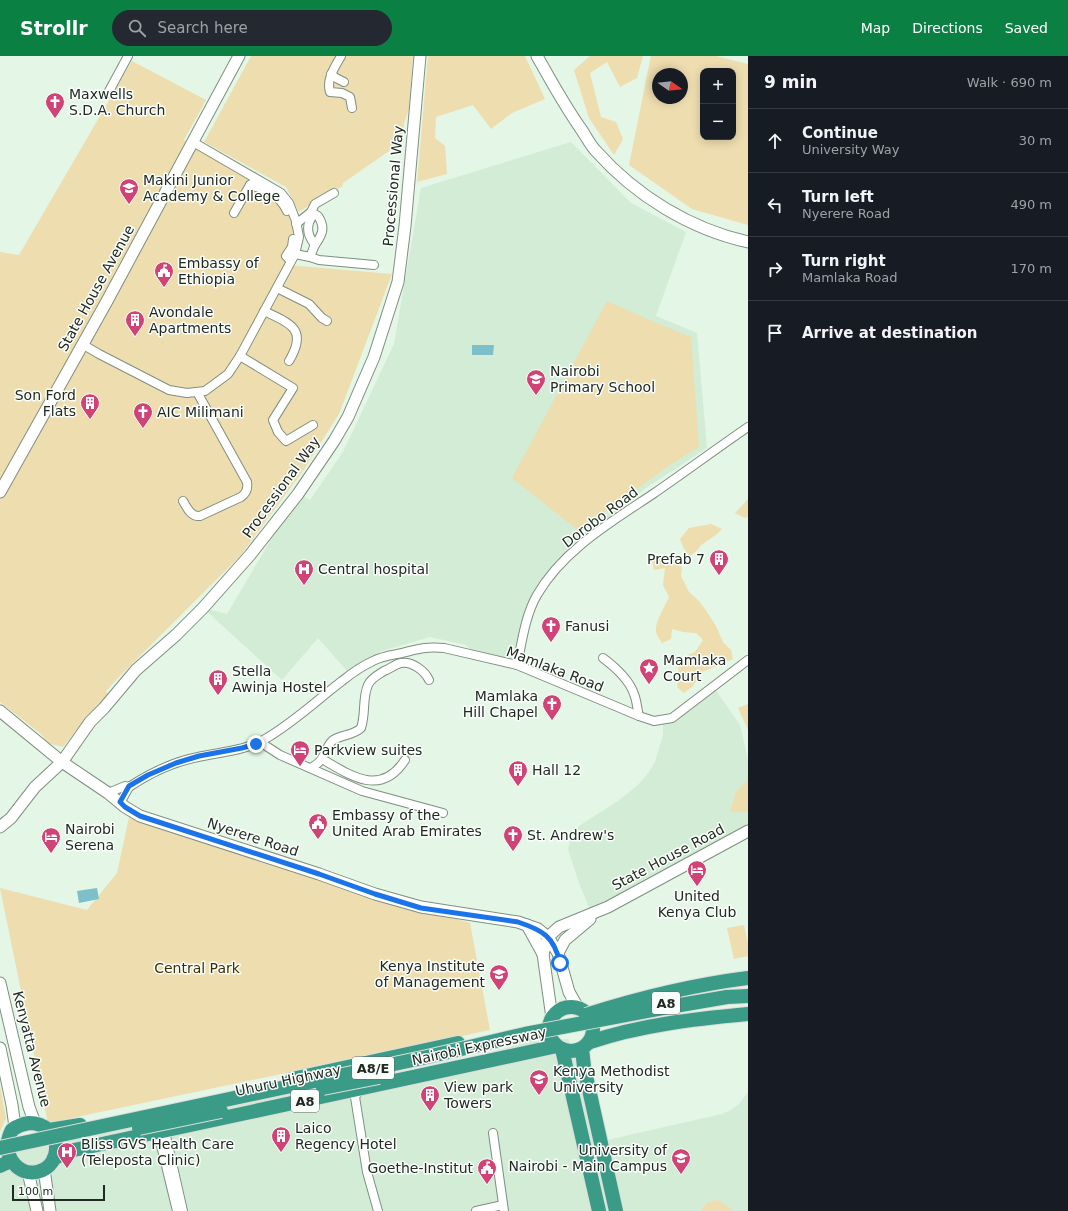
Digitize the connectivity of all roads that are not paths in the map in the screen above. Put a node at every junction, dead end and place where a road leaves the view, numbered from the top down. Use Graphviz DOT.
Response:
graph roads {
  1 [pos="128,56"];
  2 [pos="239,56"];
  3 [pos="341,56"];
  4 [pos="420,56"];
  5 [pos="537,56"];
  6 [pos="331,74"];
  7 [pos="344,82"];
  8 [pos="108,93"];
  9 [pos="352,108"];
  10 [pos="193,142"];
  11 [pos="258,179"];
  12 [pos="250,185"];
  13 [pos="334,193"];
  14 [pos="234,213"];
  15 [pos="313,213"];
  16 [pos="296,224"];
  17 [pos="748,242"];
  18 [pos="315,245"];
  19 [pos="310,257"];
  20 [pos="293,258"];
  21 [pos="374,264"];
  22 [pos="277,288"];
  23 [pos="264,311"];
  24 [pos="327,321"];
  25 [pos="82,344"];
  26 [pos="240,356"];
  27 [pos="289,361"];
  28 [pos="197,392"];
  29 [pos="313,425"];
  30 [pos="748,427"];
  31 [pos="0,492"];
  32 [pos="182,501"];
  33 [pos="603,658"];
  34 [pos="748,660"];
  35 [pos="517,665"];
  36 [pos="429,680"];
  37 [pos="0,710"];
  38 [pos="639,716"];
  39 [pos="260,742"];
  40 [pos="322,759"];
  41 [pos="405,760"];
  42 [pos="62,762"];
  43 [pos="311,768"];
  44 [pos="129,786"];
  45 [pos="108,793"];
  46 [pos="120,802"];
  47 [pos="443,813"];
  48 [pos="0,827"];
  49 [pos="748,831"];
  50 [pos="603,908"];
  51 [pos="527,925"];
  52 [pos="559,928"];
  53 [pos="538,929"];
  54 [pos="548,937"];
  55 [pos="558,953"];
  56 [pos="543,954"];
  57 [pos="748,978"];
  58 [pos="0,983"];
  59 [pos="748,991"];
  60 [pos="748,996"];
  61 [pos="748,1004"];
  62 [pos="581,1009"];
  63 [pos="748,1014"];
  64 [pos="551,1021"];
  65 [pos="525,1034"];
  66 [pos="586,1045"];
  67 [pos="0,1048"];
  68 [pos="559,1048"];
  69 [pos="361,1088"];
  70 [pos="35,1123"];
  71 [pos="49,1130"];
  72 [pos="162,1131"];
  73 [pos="493,1133"];
  74 [pos="6,1137"];
  75 [pos="54,1158"];
  76 [pos="4,1161"];
  77 [pos="44,1169"];
  78 [pos="28,1172"];
  79 [pos="504,1208"];
  80 [pos="37,1211"];
  81 [pos="50,1211"];
  82 [pos="177,1211"];
  83 [pos="183,1211"];
  84 [pos="378,1211"];
  85 [pos="476,1211"];
  86 [pos="599,1211"];
  87 [pos="616,1211"];
  1 -- 8 [label="street"];
  2 -- 10 [label="street, State House Avenue"];
  3 -- 6 [label="street"];
  4 -- 42 [label="street, Processional Way"];
  5 -- 17 [label="street"];
  6 -- 7 [label="street"];
  6 -- 9 [label="street"];
  10 -- 11 [label="street"];
  10 -- 25 [label="street, State House Avenue"];
  11 -- 12 [label="street"];
  11 -- 16 [label="street"];
  12 -- 14 [label="street"];
  12 -- 20 [label="street"];
  13 -- 15 [label="street"];
  15 -- 16 [label="street"];
  15 -- 18 [label="street"];
  15 -- 18 [label="street"];
  16 -- 20 [label="street"];
  18 -- 19 [label="street"];
  19 -- 20 [label="street"];
  19 -- 21 [label="street"];
  20 -- 22 [label="street"];
  22 -- 23 [label="street"];
  22 -- 24 [label="street"];
  23 -- 26 [label="street"];
  23 -- 27 [label="street"];
  25 -- 28 [label="street"];
  25 -- 31 [label="street, State House Avenue"];
  26 -- 28 [label="street"];
  26 -- 29 [label="street"];
  28 -- 32 [label="street"];
  30 -- 35 [label="street, Dorobo Road"];
  33 -- 38 [label="street"];
  34 -- 38 [label="street, Mamlaka Road"];
  35 -- 38 [label="street, Mamlaka Road"];
  35 -- 39 [label="street, Mamlaka Road"];
  36 -- 40 [label="street"];
  37 -- 42 [label="street, Nyerere Road"];
  39 -- 43 [label="street"];
  39 -- 44 [label="street, Mamlaka Road"];
  40 -- 41 [label="street"];
  40 -- 43 [label="street"];
  42 -- 45 [label="street, Nyerere Road"];
  42 -- 48 [label="street, Processional Way"];
  43 -- 47 [label="street"];
  44 -- 45 [label="street, Mamlaka Road"];
  44 -- 46 [label="street"];
  45 -- 46 [label="street, Nyerere Road"];
  46 -- 51 [label="street, Nyerere Road"];
  49 -- 50 [label="street, State House Road"];
  50 -- 52 [label="street, State House Road"];
  50 -- 55 [label="street, State House Road"];
  51 -- 53 [label="street, Nyerere Road"];
  51 -- 56 [label="street"];
  52 -- 53 [label="street"];
  52 -- 54 [label="street, State House Road"];
  53 -- 54 [label="street, Nyerere Road"];
  54 -- 55 [label="street, Nyerere Road"];
  54 -- 56 [label="street"];
  55 -- 62 [label="street, Nyerere Road"];
  56 -- 64 [label="street"];
  57 -- 65 [label="highway, bridge"];
  58 -- 70 [label="street, Kenyatta Avenue"];
  59 -- 62 [label="highway, A8"];
  60 -- 65 [label="highway, Nairobi Expressway / A8/E, bridge"];
  61 -- 76 [label="highway, Nairobi Expressway / A8/E, bridge"];
  62 -- 64 [label="highway, A8"];
  62 -- 66 [label="highway"];
  63 -- 66 [label="highway, A8"];
  64 -- 68 [label="highway"];
  64 -- 71 [label="highway, Uhuru Highway / A8"];
  65 -- 74 [label="highway, Nairobi Expressway / A8/E, bridge"];
  66 -- 68 [label="highway, A8"];
  66 -- 87 [label="highway"];
  67 -- 74 [label="street"];
  68 -- 69 [label="highway, Uhuru Highway / A8"];
  68 -- 86 [label="highway"];
  69 -- 72 [label="highway, Uhuru Highway / A8"];
  69 -- 84 [label="street"];
  70 -- 71 [label="highway"];
  70 -- 74 [label="highway"];
  71 -- 75 [label="highway"];
  72 -- 75 [label="highway, Uhuru Highway / A8"];
  72 -- 82 [label="street"];
  72 -- 83 [label="street"];
  73 -- 79 [label="street"];
  74 -- 76 [label="highway"];
  75 -- 77 [label="highway, A8"];
  76 -- 78 [label="highway"];
  77 -- 78 [label="highway"];
  77 -- 81 [label="street"];
  78 -- 80 [label="street"];
  79 -- 85 [label="street"];
}
